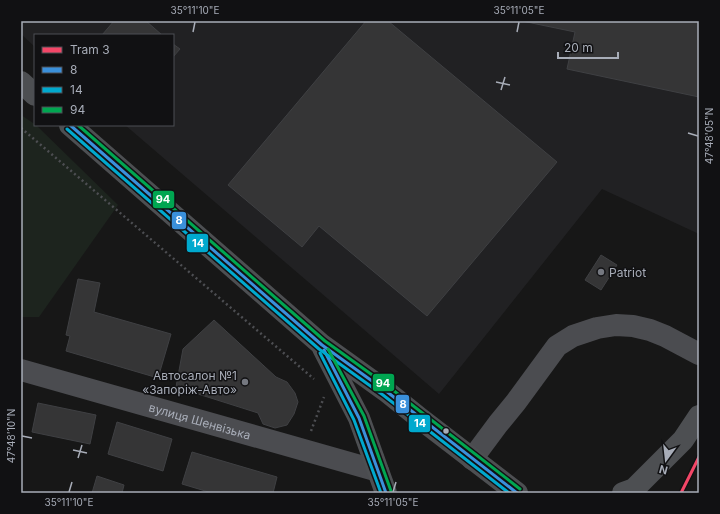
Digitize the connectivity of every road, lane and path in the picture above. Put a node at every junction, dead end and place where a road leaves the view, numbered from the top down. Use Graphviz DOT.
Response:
graph roads {
  1 [pos="21,82"];
  2 [pos="34,93"];
  3 [pos="71,126"];
  4 [pos="21,128"];
  5 [pos="322,346"];
  6 [pos="699,354"];
  7 [pos="21,370"];
  8 [pos="317,381"];
  9 [pos="324,396"];
  10 [pos="699,416"];
  11 [pos="304,450"];
  12 [pos="472,459"];
  13 [pos="378,471"];
  14 [pos="386,493"];
  15 [pos="517,493"];
  16 [pos="623,493"];
  1 -- 2 [label="main road"];
  3 -- 5 [label="main road"];
  4 -- 8 [label="path"];
  5 -- 12 [label="main road"];
  5 -- 13 [label="main road"];
  6 -- 12 [label="street"];
  7 -- 11 [label="street, вулиця Шенвізька"];
  9 -- 11 [label="path"];
  10 -- 16 [label="main road"];
  11 -- 13 [label="street, вулиця Шенвізька"];
  12 -- 15 [label="main road"];
  13 -- 14 [label="main road"];
}
